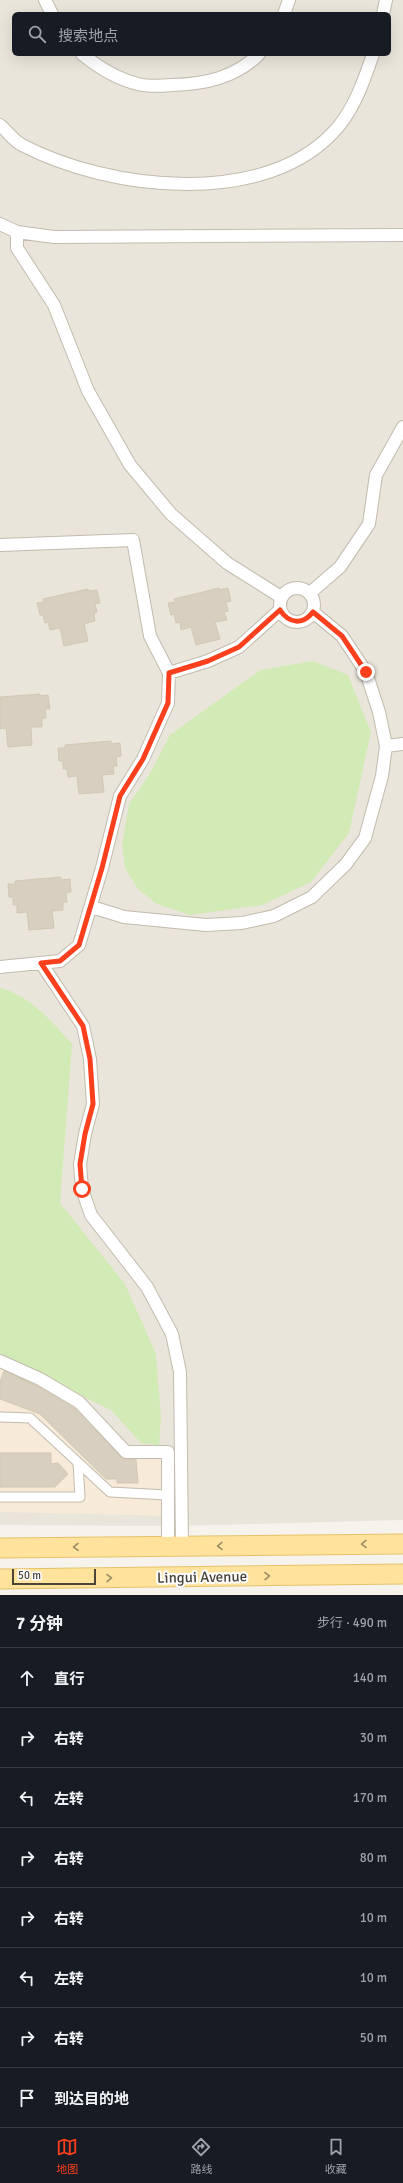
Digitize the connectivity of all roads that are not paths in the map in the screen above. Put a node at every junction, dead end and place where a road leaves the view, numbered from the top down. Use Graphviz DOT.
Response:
graph roads {
  1 [pos="45,0"];
  2 [pos="289,0"];
  3 [pos="386,0"];
  4 [pos="51,12"];
  5 [pos="285,12"];
  6 [pos="383,12"];
  7 [pos="85,56"];
  8 [pos="257,56"];
  9 [pos="372,56"];
  10 [pos="0,125"];
  11 [pos="0,224"];
  12 [pos="17,232"];
  13 [pos="403,235"];
  14 [pos="403,427"];
  15 [pos="0,545"];
  16 [pos="310,593"];
  17 [pos="281,597"];
  18 [pos="280,610"];
  19 [pos="313,612"];
  20 [pos="169,673"];
  21 [pos="403,744"];
  22 [pos="386,746"];
  23 [pos="92,907"];
  24 [pos="41,963"];
  25 [pos="0,967"];
  26 [pos="0,1361"];
  27 [pos="0,1417"];
  28 [pos="78,1463"];
  29 [pos="168,1496"];
  30 [pos="0,1497"];
  31 [pos="403,1544"];
  32 [pos="175,1546"];
  33 [pos="0,1548"];
  34 [pos="403,1574"];
  35 [pos="0,1579"];
  1 -- 4 [label="street"];
  2 -- 5 [label="street"];
  3 -- 6 [label="street"];
  7 -- 8 [label="street"];
  9 -- 10 [label="street"];
  11 -- 12 [label="street"];
  12 -- 13 [label="street"];
  12 -- 17 [label="street"];
  14 -- 16 [label="street"];
  15 -- 20 [label="street"];
  16 -- 17 [label="street"];
  16 -- 19 [label="street"];
  17 -- 18 [label="street"];
  18 -- 19 [label="street"];
  18 -- 20 [label="street"];
  19 -- 22 [label="street"];
  20 -- 23 [label="street"];
  21 -- 22 [label="street"];
  22 -- 23 [label="street"];
  23 -- 24 [label="street"];
  24 -- 25 [label="street"];
  24 -- 32 [label="street"];
  26 -- 29 [label="street"];
  27 -- 28 [label="street"];
  28 -- 29 [label="street"];
  28 -- 30 [label="street"];
  29 -- 32 [label="street"];
  31 -- 32 [label="main road, Lingui Avenue, one-way"];
  32 -- 33 [label="main road, Lingui Avenue, one-way"];
  35 -- 34 [label="main road, Lingui Avenue, one-way"];
}
